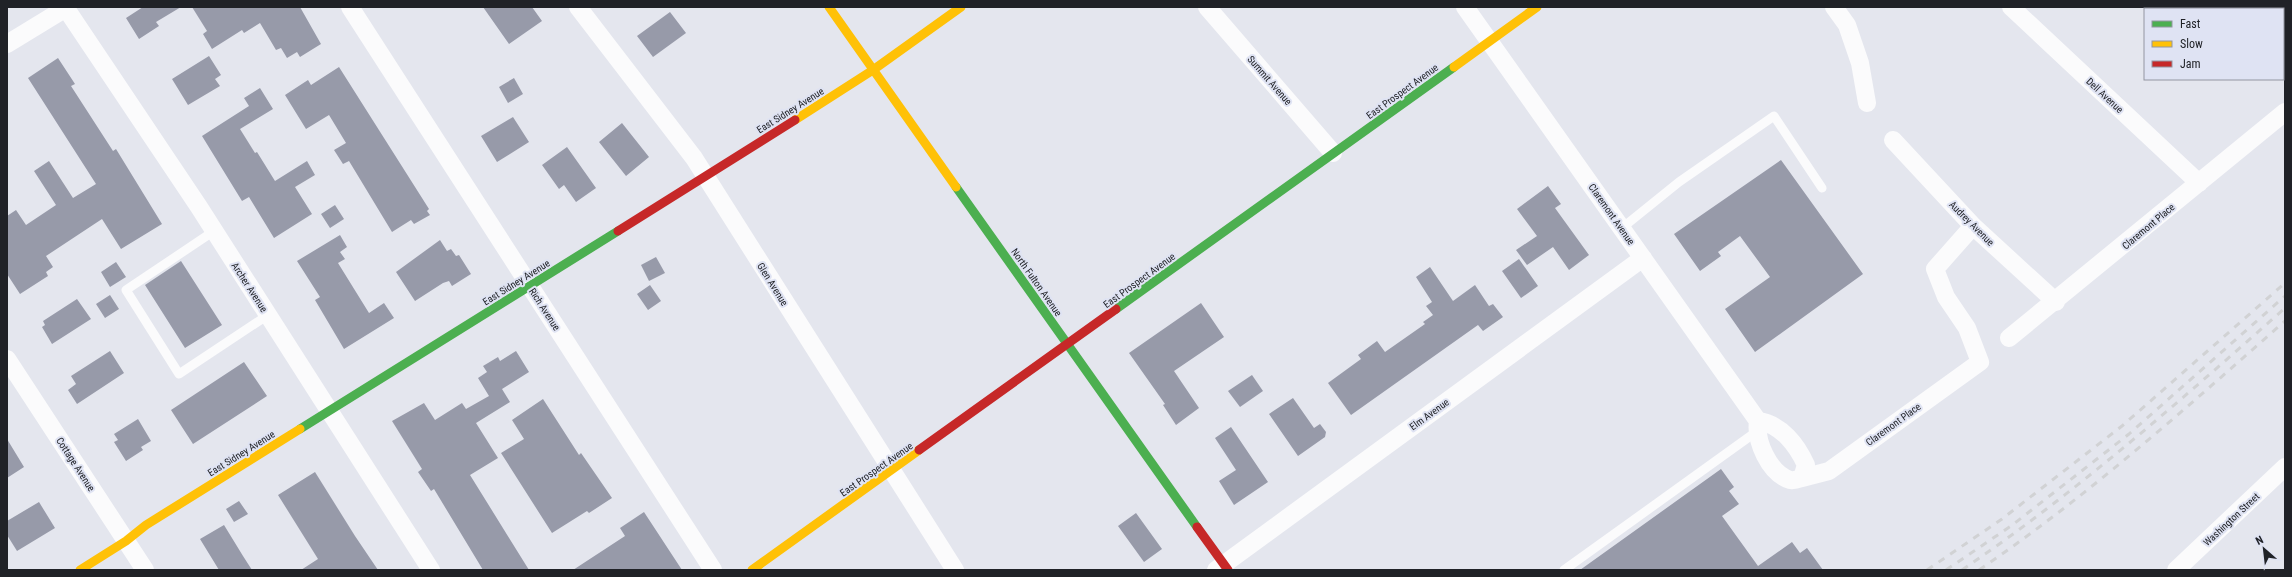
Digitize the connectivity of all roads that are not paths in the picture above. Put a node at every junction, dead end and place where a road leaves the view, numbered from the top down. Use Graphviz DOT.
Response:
graph roads {
  1 [pos="350,7"];
  2 [pos="578,7"];
  3 [pos="829,7"];
  4 [pos="961,7"];
  5 [pos="1207,7"];
  6 [pos="1465,7"];
  7 [pos="1537,7"];
  8 [pos="1834,7"];
  9 [pos="2011,7"];
  10 [pos="66,8"];
  11 [pos="1489,42"];
  12 [pos="7,44"];
  13 [pos="873,70"];
  14 [pos="1867,103"];
  15 [pos="2285,112"];
  16 [pos="1893,140"];
  17 [pos="1333,153"];
  18 [pos="705,176"];
  19 [pos="2199,183"];
  20 [pos="1822,188"];
  21 [pos="1973,226"];
  22 [pos="1622,228"];
  23 [pos="214,231"];
  24 [pos="1643,258"];
  25 [pos="530,287"];
  26 [pos="2056,302"];
  27 [pos="268,315"];
  28 [pos="2009,338"];
  29 [pos="1068,345"];
  30 [pos="7,359"];
  31 [pos="329,411"];
  32 [pos="1757,426"];
  33 [pos="2285,467"];
  34 [pos="892,472"];
  35 [pos="1802,478"];
  36 [pos="126,541"];
  37 [pos="1222,568"];
  38 [pos="80,570"];
  39 [pos="145,570"];
  40 [pos="431,570"];
  41 [pos="713,570"];
  42 [pos="752,570"];
  43 [pos="955,570"];
  44 [pos="1564,570"];
  45 [pos="2176,570"];
  1 -- 25 [label="street, Rich Avenue"];
  2 -- 18 [label="street, Glen Avenue"];
  3 -- 13 [label="street, North Fulton Avenue"];
  4 -- 13 [label="street, East Sidney Avenue"];
  5 -- 17 [label="street, Summit Avenue"];
  6 -- 11 [label="street, Claremont Avenue"];
  7 -- 11 [label="street, East Prospect Avenue"];
  8 -- 14 [label="street"];
  9 -- 19 [label="street, Dell Avenue"];
  10 -- 12 [label="street"];
  10 -- 23 [label="street, Archer Avenue"];
  11 -- 17 [label="street, East Prospect Avenue"];
  11 -- 22 [label="street, Claremont Avenue"];
  13 -- 18 [label="street, East Sidney Avenue"];
  13 -- 29 [label="street, North Fulton Avenue"];
  15 -- 19 [label="street, Claremont Place"];
  16 -- 21 [label="street, Audrey Avenue"];
  17 -- 29 [label="street, East Prospect Avenue"];
  18 -- 25 [label="street, East Sidney Avenue"];
  18 -- 34 [label="street, Glen Avenue"];
  19 -- 26 [label="street, Claremont Place"];
  20 -- 22 [label="lane"];
  21 -- 26 [label="street, Audrey Avenue"];
  21 -- 35 [label="street, Claremont Place"];
  22 -- 24 [label="street, Claremont Avenue"];
  23 -- 27 [label="street, Archer Avenue"];
  23 -- 27 [label="lane"];
  24 -- 32 [label="street, Claremont Avenue"];
  24 -- 37 [label="street, Elm Avenue"];
  25 -- 31 [label="street, East Sidney Avenue"];
  25 -- 41 [label="street, Rich Avenue"];
  26 -- 28 [label="street, Claremont Place"];
  27 -- 31 [label="street, Archer Avenue"];
  29 -- 34 [label="street, East Prospect Avenue"];
  29 -- 37 [label="street, North Fulton Avenue"];
  30 -- 36 [label="street, Cottage Avenue"];
  31 -- 36 [label="street, East Sidney Avenue"];
  31 -- 40 [label="street, Archer Avenue"];
  32 -- 35 [label="street, Claremont Avenue"];
  32 -- 35 [label="street"];
  32 -- 44 [label="lane"];
  33 -- 45 [label="street, Washington Street"];
  34 -- 42 [label="street, East Prospect Avenue"];
  34 -- 43 [label="street, Glen Avenue"];
  36 -- 38 [label="street, East Sidney Avenue"];
  36 -- 39 [label="street, Cottage Avenue"];
}
